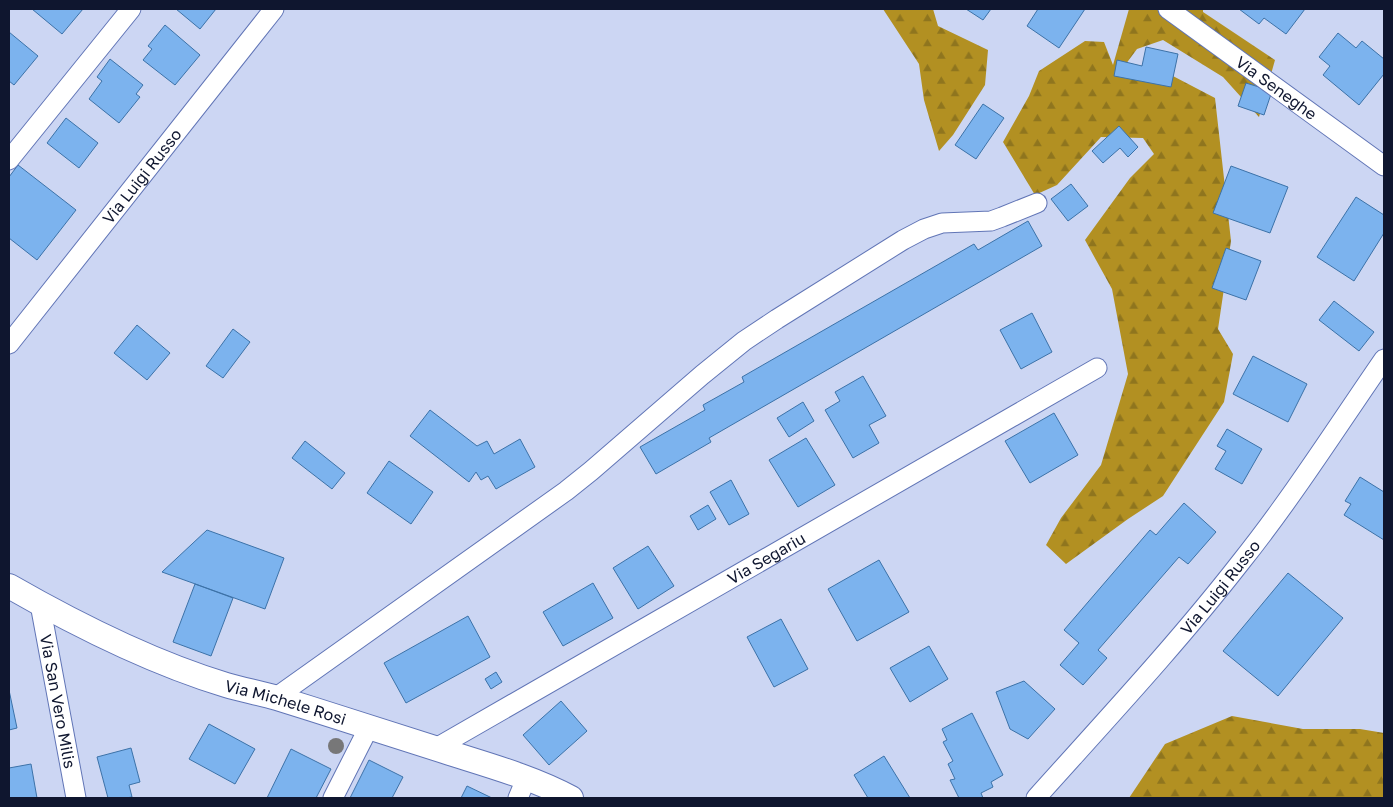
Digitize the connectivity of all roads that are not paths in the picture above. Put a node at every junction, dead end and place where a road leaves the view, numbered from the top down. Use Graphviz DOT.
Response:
graph roads {
  1 [pos="131,9"];
  2 [pos="274,9"];
  3 [pos="1168,9"];
  4 [pos="9,160"];
  5 [pos="1384,166"];
  6 [pos="1037,203"];
  7 [pos="9,344"];
  8 [pos="1384,359"];
  9 [pos="1097,368"];
  10 [pos="9,586"];
  11 [pos="40,604"];
  12 [pos="275,698"];
  13 [pos="369,727"];
  14 [pos="436,748"];
  15 [pos="522,789"];
  16 [pos="76,798"];
  17 [pos="333,798"];
  18 [pos="571,798"];
  19 [pos="1036,798"];
  1 -- 4 [label="street"];
  2 -- 7 [label="street, Via Luigi Russo"];
  3 -- 5 [label="street, Via Seneghe"];
  6 -- 12 [label="street"];
  8 -- 19 [label="street, Via Luigi Russo"];
  9 -- 14 [label="street, Via Segariu"];
  10 -- 11 [label="street, Via Michele Rosi"];
  11 -- 12 [label="street, Via Michele Rosi"];
  11 -- 16 [label="street, Via San Vero Milis"];
  12 -- 13 [label="street, Via Michele Rosi"];
  13 -- 14 [label="street, Via Michele Rosi"];
  13 -- 17 [label="street"];
  14 -- 15 [label="street, Via Michele Rosi"];
  15 -- 18 [label="street, Via Michele Rosi"];
}
